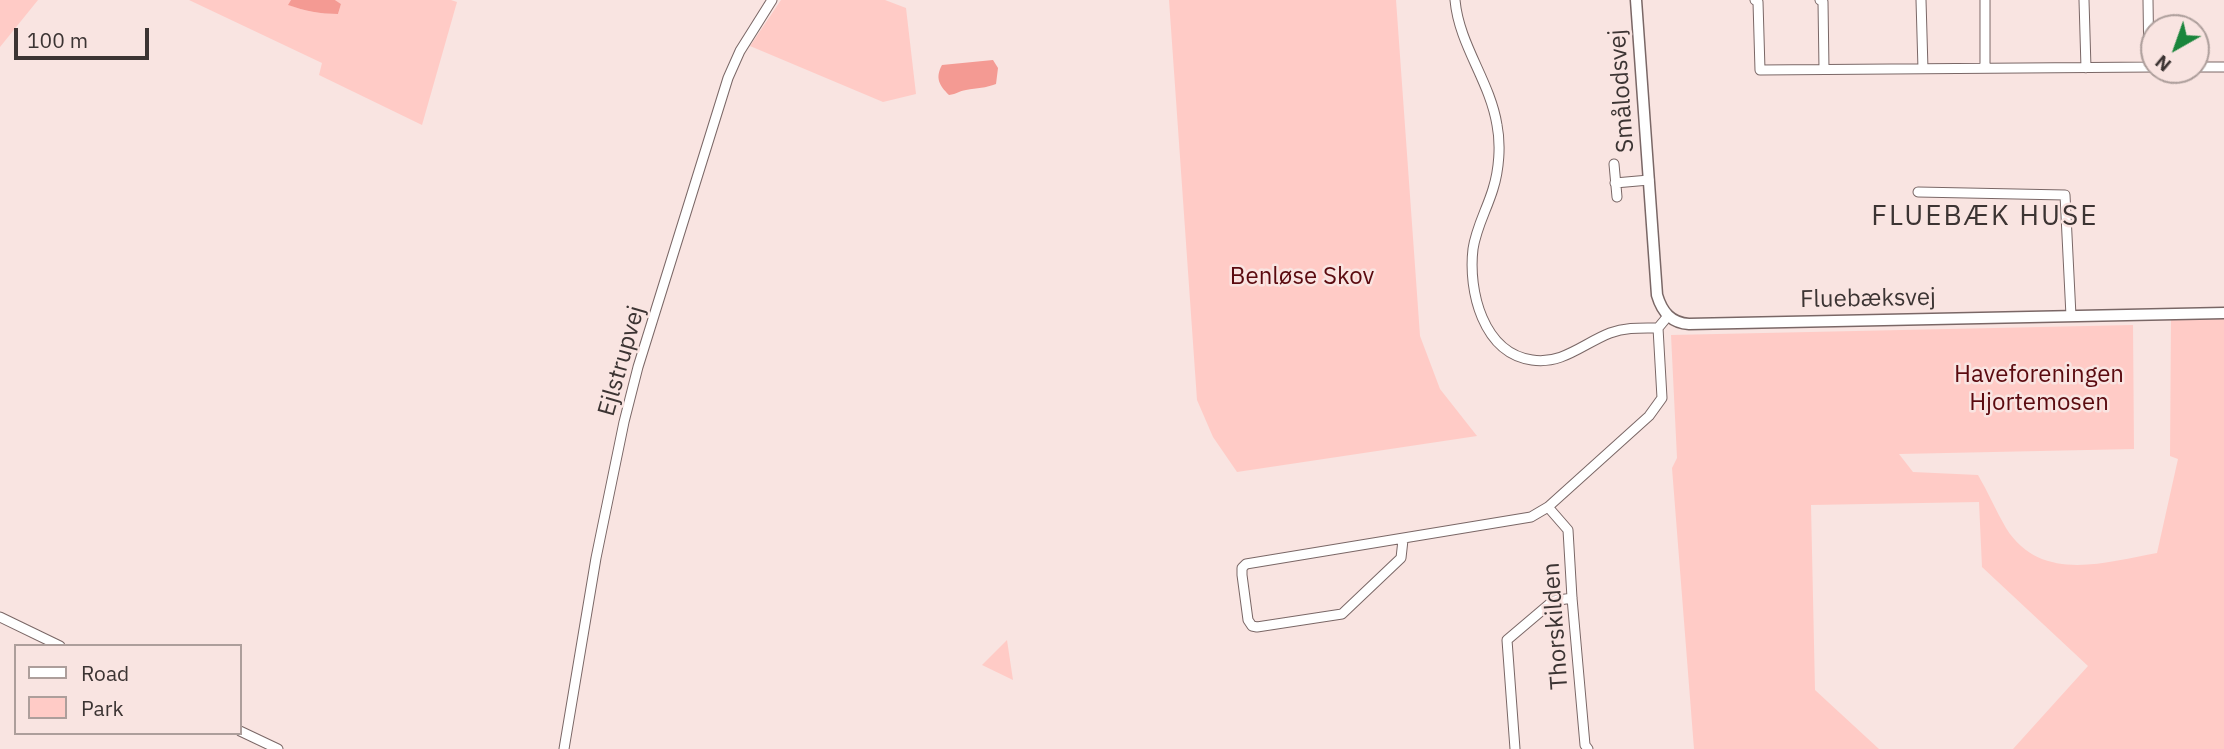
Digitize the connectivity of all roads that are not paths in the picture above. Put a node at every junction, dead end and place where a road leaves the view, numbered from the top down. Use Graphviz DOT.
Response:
graph roads {
  1 [pos="772,0"];
  2 [pos="1455,0"];
  3 [pos="1636,0"];
  4 [pos="1755,0"];
  5 [pos="1819,0"];
  6 [pos="1921,0"];
  7 [pos="1985,0"];
  8 [pos="2084,0"];
  9 [pos="2140,67"];
  10 [pos="1985,68"];
  11 [pos="2086,68"];
  12 [pos="1824,69"];
  13 [pos="1923,69"];
  14 [pos="1614,164"];
  15 [pos="1649,180"];
  16 [pos="1615,183"];
  17 [pos="1918,192"];
  18 [pos="1617,197"];
  19 [pos="2224,313"];
  20 [pos="1668,316"];
  21 [pos="2071,316"];
  22 [pos="1658,328"];
  23 [pos="1548,507"];
  24 [pos="1403,540"];
  25 [pos="1572,598"];
  26 [pos="0,617"];
  27 [pos="56,644"];
  28 [pos="242,732"];
  29 [pos="278,749"];
  30 [pos="564,749"];
  31 [pos="1515,749"];
  32 [pos="1588,749"];
  1 -- 30 [label="street, Ejlstrupvej"];
  2 -- 22 [label="street"];
  3 -- 15 [label="street, Smålodsvej"];
  4 -- 12 [label="street"];
  5 -- 12 [label="street"];
  6 -- 13 [label="street"];
  7 -- 10 [label="street"];
  8 -- 11 [label="street"];
  9 -- 11 [label="street"];
  10 -- 11 [label="street"];
  10 -- 13 [label="street"];
  12 -- 13 [label="street"];
  14 -- 16 [label="street, Smålodsvej"];
  15 -- 16 [label="street, Smålodsvej"];
  15 -- 20 [label="street, Smålodsvej"];
  16 -- 18 [label="street, Smålodsvej"];
  17 -- 21 [label="street"];
  19 -- 21 [label="street, Fluebæksvej"];
  20 -- 21 [label="street, Fluebæksvej"];
  20 -- 22 [label="street"];
  22 -- 23 [label="street"];
  23 -- 24 [label="street"];
  23 -- 25 [label="street, Thorskilden"];
  24 -- 24 [label="street"];
  25 -- 31 [label="street"];
  25 -- 32 [label="street, Thorskilden"];
  26 -- 27 [label="street"];
  28 -- 29 [label="street"];
}
